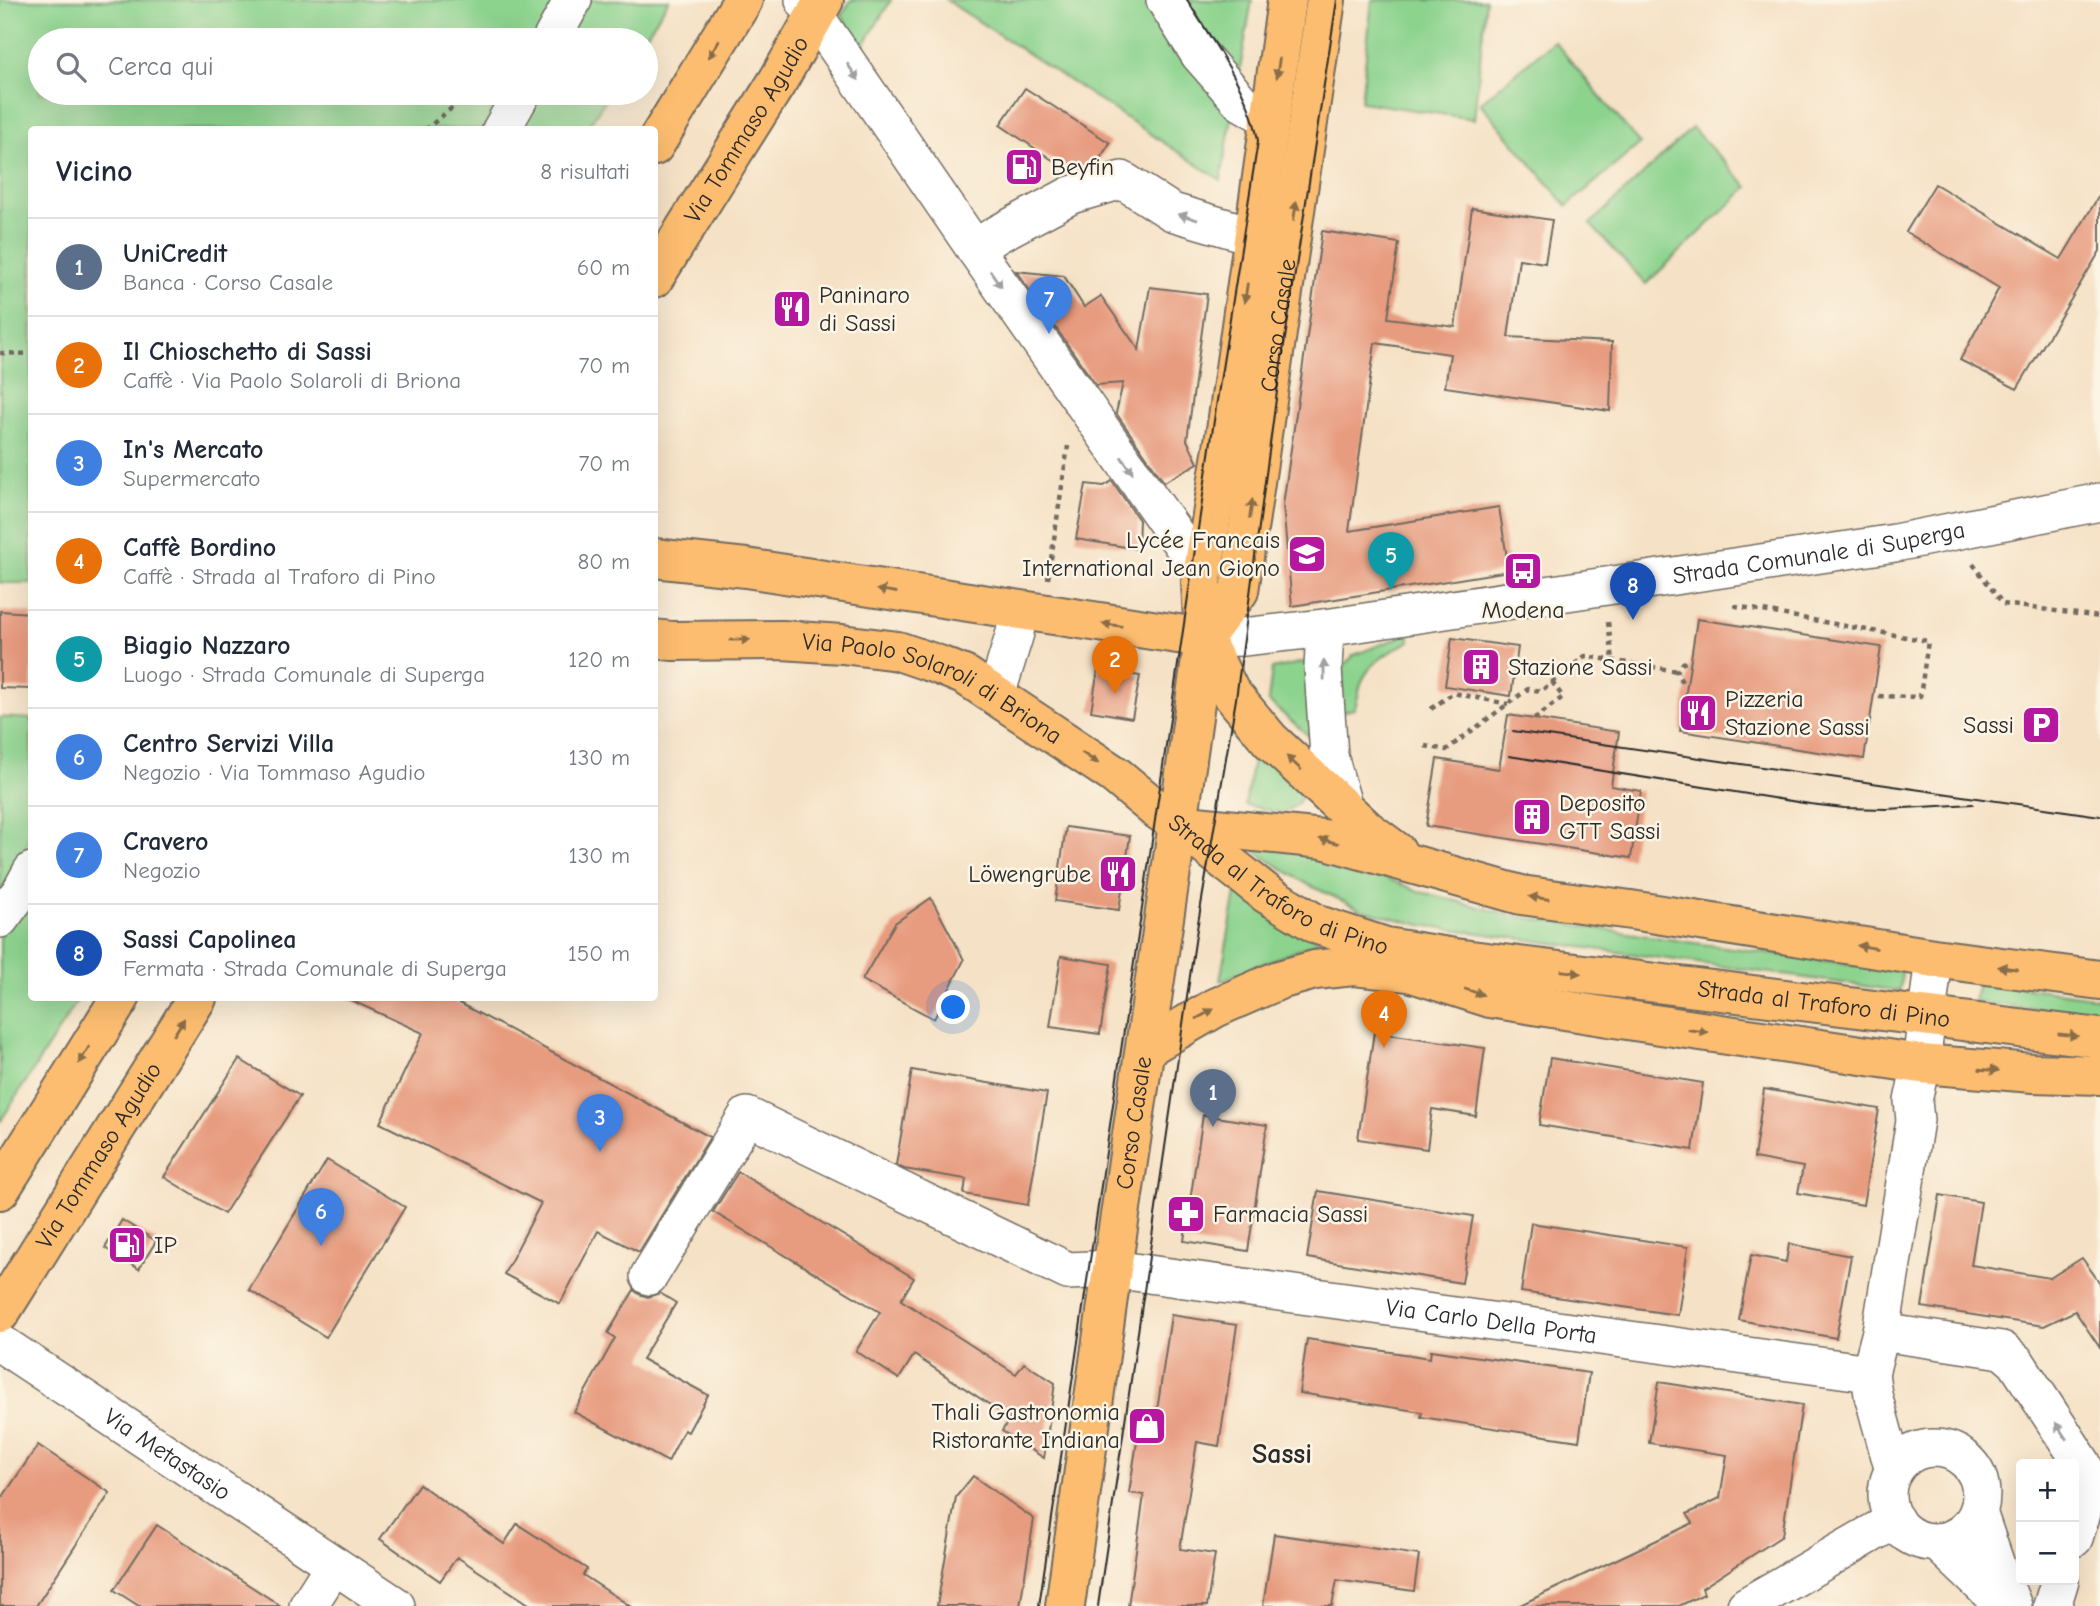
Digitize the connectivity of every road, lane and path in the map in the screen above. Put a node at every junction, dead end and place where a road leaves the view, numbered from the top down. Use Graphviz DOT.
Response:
graph roads {
  1 [pos="573,0"];
  2 [pos="743,0"];
  3 [pos="1165,0"];
  4 [pos="1287,0"];
  5 [pos="1326,0"];
  6 [pos="814,5"];
  7 [pos="558,28"];
  8 [pos="455,105"];
  9 [pos="516,105"];
  10 [pos="1270,119"];
  11 [pos="430,126"];
  12 [pos="504,126"];
  13 [pos="658,138"];
  14 [pos="1254,236"];
  15 [pos="975,249"];
  16 [pos="658,272"];
  17 [pos="0,353"];
  18 [pos="28,354"];
  19 [pos="1068,444"];
  20 [pos="2100,502"];
  21 [pos="658,533"];
  22 [pos="1949,533"];
  23 [pos="658,558"];
  24 [pos="746,568"];
  25 [pos="1730,568"];
  26 [pos="1203,574"];
  27 [pos="1048,580"];
  28 [pos="1018,611"];
  29 [pos="2100,617"];
  30 [pos="1325,628"];
  31 [pos="1204,638"];
  32 [pos="660,641"];
  33 [pos="1611,644"];
  34 [pos="1614,660"];
  35 [pos="1690,661"];
  36 [pos="1677,671"];
  37 [pos="1552,682"];
  38 [pos="1682,682"];
  39 [pos="996,695"];
  40 [pos="1874,696"];
  41 [pos="1508,704"];
  42 [pos="1430,709"];
  43 [pos="1534,719"];
  44 [pos="1425,746"];
  45 [pos="1344,809"];
  46 [pos="1178,824"];
  47 [pos="1418,867"];
  48 [pos="28,878"];
  49 [pos="0,919"];
  50 [pos="1359,938"];
  51 [pos="1455,958"];
  52 [pos="1934,958"];
  53 [pos="1409,972"];
  54 [pos="2100,981"];
  55 [pos="118,1001"];
  56 [pos="195,1001"];
  57 [pos="1927,1016"];
  58 [pos="2100,1038"];
  59 [pos="1146,1048"];
  60 [pos="1921,1064"];
  61 [pos="2100,1074"];
  62 [pos="0,1190"];
  63 [pos="1112,1269"];
  64 [pos="649,1276"];
  65 [pos="0,1313"];
  66 [pos="1881,1332"];
  67 [pos="0,1343"];
  68 [pos="1872,1384"];
  69 [pos="1927,1449"];
  70 [pos="1894,1471"];
  71 [pos="1978,1512"];
  72 [pos="1895,1520"];
  73 [pos="2079,1522"];
  74 [pos="1937,1542"];
  75 [pos="334,1565"];
  76 [pos="2058,1585"];
  77 [pos="309,1606"];
  78 [pos="396,1606"];
  79 [pos="1065,1606"];
  80 [pos="1746,1606"];
  81 [pos="2004,1606"];
  82 [pos="2013,1606"];
  83 [pos="2052,1606"];
  1 -- 7 [label="street"];
  2 -- 13 [label="main road, one-way"];
  3 -- 10 [label="street"];
  4 -- 10 [label="main road, Corso Casale, one-way"];
  31 -- 5 [label="main road, Corso Casale, one-way"];
  6 -- 15 [label="street, one-way"];
  6 -- 16 [label="main road, Via Tommaso Agudio"];
  8 -- 11 [label="path"];
  9 -- 12 [label="street"];
  10 -- 14 [label="main road, Corso Casale"];
  14 -- 15 [label="street, one-way"];
  14 -- 26 [label="main road, Corso Casale, one-way"];
  15 -- 26 [label="street, one-way"];
  17 -- 18 [label="path"];
  19 -- 27 [label="path"];
  20 -- 22 [label="street, Strada Comunale di Superga"];
  21 -- 24 [label="main road"];
  22 -- 25 [label="street, Strada Comunale di Superga"];
  22 -- 29 [label="path"];
  23 -- 24 [label="main road"];
  28 -- 24 [label="main road, one-way"];
  25 -- 30 [label="street, Strada Comunale di Superga"];
  25 -- 40 [label="path"];
  26 -- 31 [label="main road, Corso Casale"];
  31 -- 28 [label="main road, one-way"];
  28 -- 39 [label="street"];
  30 -- 31 [label="street, Strada Comunale di Superga"];
  45 -- 30 [label="street, one-way"];
  45 -- 31 [label="main road, one-way"];
  31 -- 46 [label="main road, Corso Casale"];
  32 -- 39 [label="main road, Via Paolo Solaroli di Briona, one-way"];
  33 -- 34 [label="path"];
  34 -- 36 [label="path"];
  34 -- 37 [label="path"];
  35 -- 36 [label="path"];
  36 -- 38 [label="path"];
  37 -- 41 [label="path"];
  37 -- 43 [label="path"];
  39 -- 46 [label="main road, Via Paolo Solaroli di Briona, one-way"];
  41 -- 42 [label="path"];
  41 -- 44 [label="path"];
  45 -- 47 [label="main road"];
  47 -- 46 [label="main road, Strada al Traforo di Pino, one-way"];
  46 -- 50 [label="main road, Strada al Traforo di Pino"];
  46 -- 59 [label="main road, Corso Casale"];
  52 -- 47 [label="main road, Strada al Traforo di Pino, one-way"];
  48 -- 49 [label="street"];
  50 -- 51 [label="main road, Strada al Traforo di Pino"];
  50 -- 53 [label="main road"];
  51 -- 53 [label="main road"];
  51 -- 57 [label="main road, Strada al Traforo di Pino, one-way"];
  54 -- 52 [label="main road, Strada al Traforo di Pino, one-way"];
  52 -- 57 [label="street"];
  59 -- 53 [label="main road, one-way"];
  53 -- 60 [label="main road, one-way"];
  55 -- 62 [label="main road, one-way"];
  65 -- 56 [label="main road, Via Tommaso Agudio, one-way"];
  57 -- 58 [label="main road, Strada al Traforo di Pino, one-way"];
  57 -- 60 [label="street"];
  59 -- 63 [label="main road, Corso Casale"];
  60 -- 61 [label="main road, one-way"];
  60 -- 66 [label="street"];
  63 -- 64 [label="street, Via Carlo Della Porta"];
  63 -- 68 [label="street, Via Carlo Della Porta"];
  63 -- 79 [label="main road, Corso Casale"];
  66 -- 68 [label="street"];
  73 -- 66 [label="street, one-way"];
  67 -- 75 [label="street, Via Metastasio"];
  68 -- 69 [label="street"];
  68 -- 70 [label="street"];
  69 -- 70 [label="street"];
  69 -- 71 [label="street"];
  70 -- 72 [label="street"];
  71 -- 74 [label="street"];
  71 -- 82 [label="street"];
  72 -- 74 [label="street"];
  72 -- 80 [label="street"];
  74 -- 81 [label="street"];
  75 -- 77 [label="street"];
  75 -- 78 [label="street, Via Metastasio"];
  76 -- 83 [label="street"];
}
